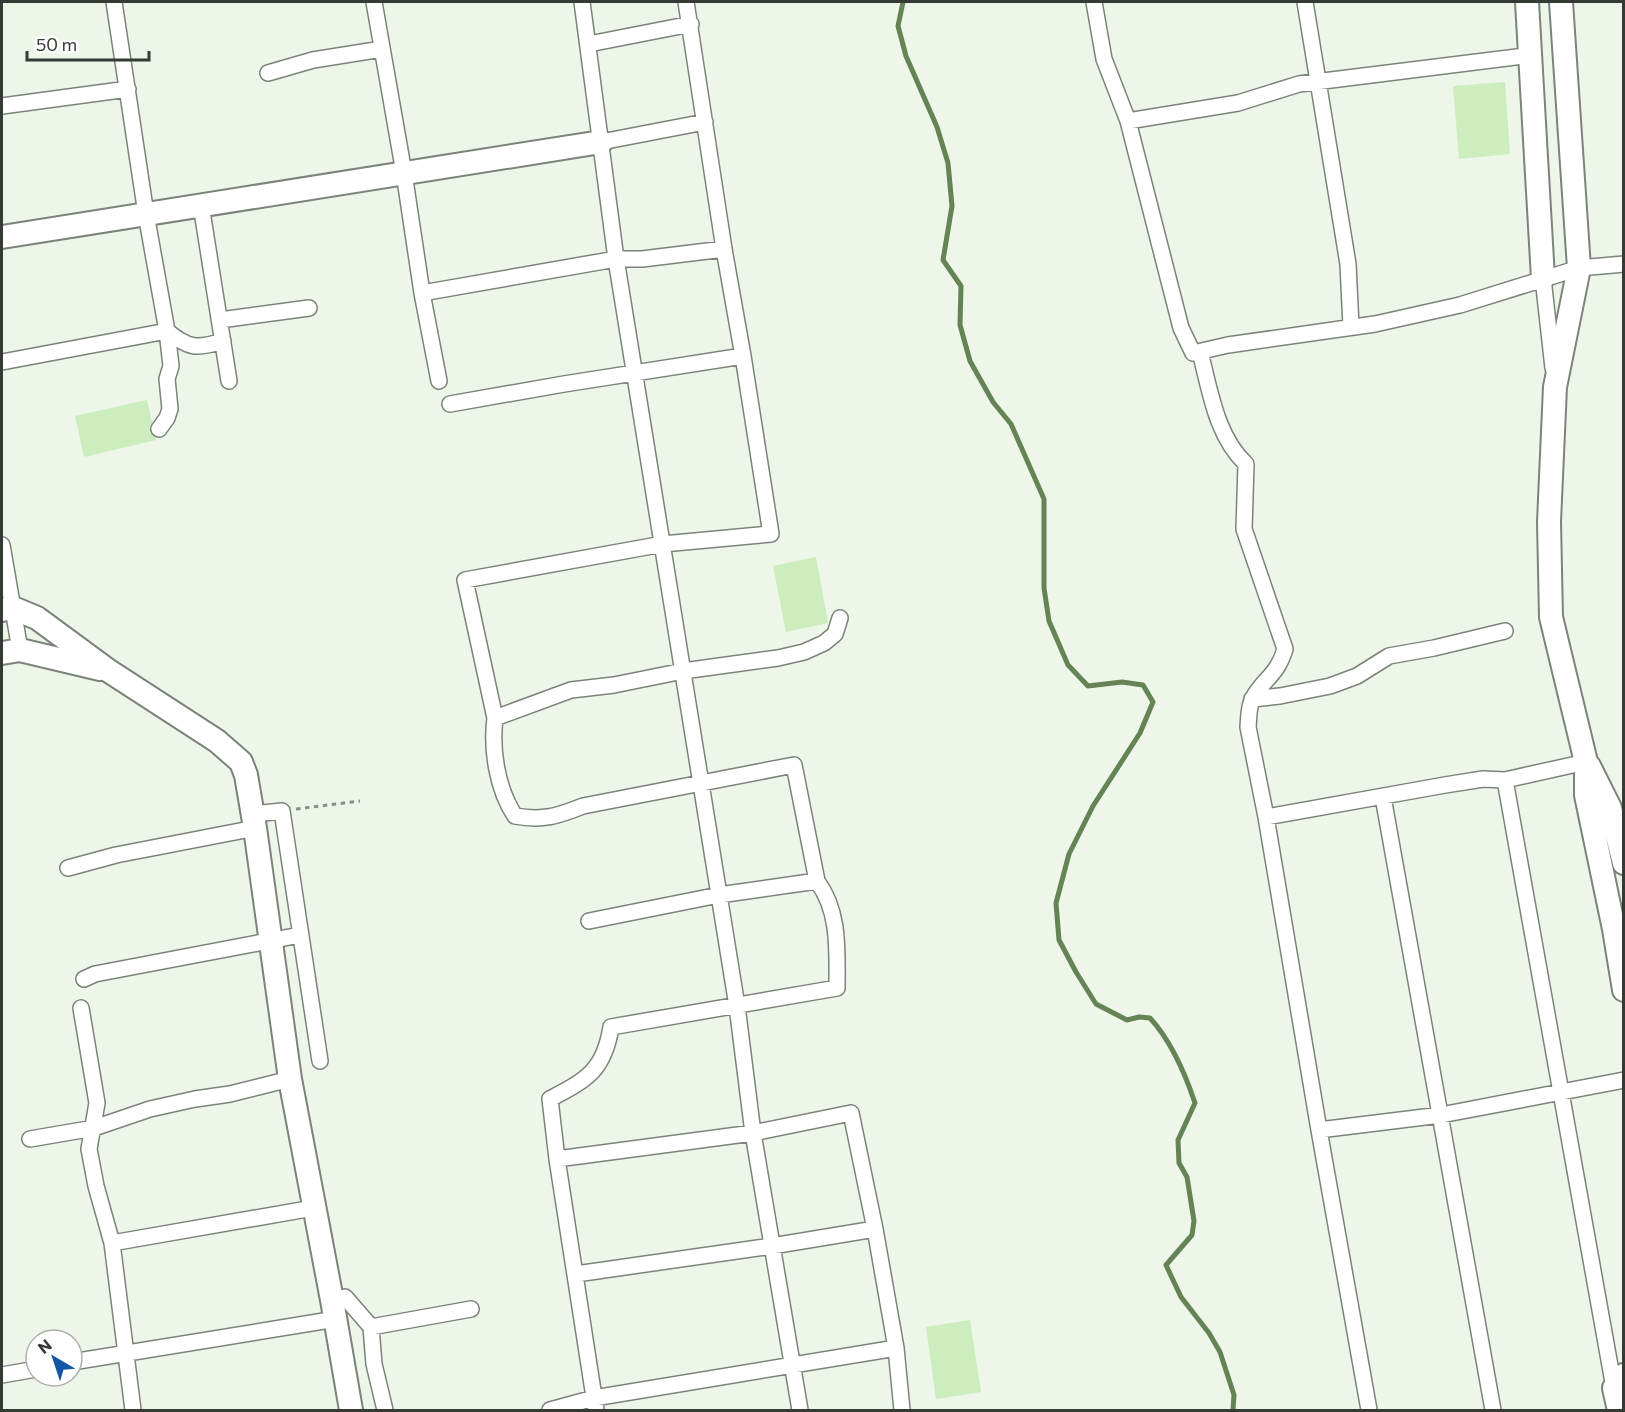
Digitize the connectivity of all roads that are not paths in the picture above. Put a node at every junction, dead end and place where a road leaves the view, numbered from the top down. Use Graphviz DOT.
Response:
graph roads {
  1 [pos="114,2"];
  2 [pos="374,2"];
  3 [pos="582,2"];
  4 [pos="686,2"];
  5 [pos="1094,2"];
  6 [pos="1305,2"];
  7 [pos="1527,2"];
  8 [pos="1561,2"];
  9 [pos="691,24"];
  10 [pos="589,44"];
  11 [pos="382,49"];
  12 [pos="1532,55"];
  13 [pos="268,73"];
  14 [pos="1319,81"];
  15 [pos="128,89"];
  16 [pos="2,106"];
  17 [pos="1128,121"];
  18 [pos="705,122"];
  19 [pos="601,142"];
  20 [pos="404,173"];
  21 [pos="201,205"];
  22 [pos="146,214"];
  23 [pos="2,237"];
  24 [pos="724,249"];
  25 [pos="616,259"];
  26 [pos="1623,264"];
  27 [pos="1579,268"];
  28 [pos="1543,278"];
  29 [pos="422,293"];
  30 [pos="309,308"];
  31 [pos="220,320"];
  32 [pos="1351,327"];
  33 [pos="167,331"];
  34 [pos="224,341"];
  35 [pos="1200,352"];
  36 [pos="743,356"];
  37 [pos="2,362"];
  38 [pos="636,372"];
  39 [pos="230,381"];
  40 [pos="439,381"];
  41 [pos="1556,387"];
  42 [pos="450,404"];
  43 [pos="159,429"];
  44 [pos="663,544"];
  45 [pos="2,545"];
  46 [pos="7,609"];
  47 [pos="840,618"];
  48 [pos="1505,631"];
  49 [pos="11,652"];
  50 [pos="109,671"];
  51 [pos="683,671"];
  52 [pos="1252,699"];
  53 [pos="495,718"];
  54 [pos="1586,762"];
  55 [pos="1505,780"];
  56 [pos="701,783"];
  57 [pos="1383,797"];
  58 [pos="1266,817"];
  59 [pos="254,821"];
  60 [pos="1623,863"];
  61 [pos="68,868"];
  62 [pos="817,881"];
  63 [pos="719,895"];
  64 [pos="589,921"];
  65 [pos="300,934"];
  66 [pos="270,940"];
  67 [pos="84,979"];
  68 [pos="1623,990"];
  69 [pos="737,1006"];
  70 [pos="81,1008"];
  71 [pos="320,1061"];
  72 [pos="290,1079"];
  73 [pos="1623,1080"];
  74 [pos="1560,1091"];
  75 [pos="1441,1115"];
  76 [pos="94,1128"];
  77 [pos="1318,1130"];
  78 [pos="753,1133"];
  79 [pos="30,1139"];
  80 [pos="557,1159"];
  81 [pos="314,1208"];
  82 [pos="875,1229"];
  83 [pos="112,1243"];
  84 [pos="772,1246"];
  85 [pos="576,1274"];
  86 [pos="471,1309"];
  87 [pos="334,1310"];
  88 [pos="371,1327"];
  89 [pos="896,1348"];
  90 [pos="125,1353"];
  91 [pos="84,1360"];
  92 [pos="793,1365"];
  93 [pos="24,1371"];
  94 [pos="2,1375"];
  95 [pos="1619,1381"];
  96 [pos="595,1404"];
  97 [pos="133,1410"];
  98 [pos="351,1410"];
  99 [pos="385,1410"];
  100 [pos="550,1410"];
  101 [pos="800,1410"];
  102 [pos="902,1410"];
  103 [pos="1369,1410"];
  104 [pos="1493,1410"];
  105 [pos="1619,1410"];
  1 -- 15 [label="street"];
  2 -- 11 [label="street"];
  3 -- 10 [label="street"];
  4 -- 9 [label="street"];
  5 -- 17 [label="street"];
  6 -- 14 [label="street"];
  7 -- 12 [label="street"];
  8 -- 27 [label="street"];
  9 -- 10 [label="street"];
  9 -- 18 [label="street"];
  10 -- 19 [label="street"];
  11 -- 13 [label="street"];
  11 -- 20 [label="street"];
  12 -- 14 [label="street"];
  12 -- 28 [label="street"];
  14 -- 17 [label="street"];
  14 -- 32 [label="street"];
  15 -- 16 [label="street"];
  15 -- 22 [label="street"];
  17 -- 35 [label="street"];
  18 -- 19 [label="street"];
  18 -- 24 [label="street"];
  19 -- 20 [label="street"];
  19 -- 25 [label="street"];
  20 -- 21 [label="street"];
  20 -- 29 [label="street"];
  21 -- 22 [label="street"];
  21 -- 31 [label="street"];
  22 -- 23 [label="street"];
  22 -- 33 [label="street"];
  24 -- 25 [label="street"];
  24 -- 36 [label="street"];
  25 -- 29 [label="street"];
  25 -- 38 [label="street"];
  26 -- 27 [label="street"];
  27 -- 28 [label="street"];
  27 -- 41 [label="street"];
  28 -- 32 [label="street"];
  28 -- 41 [label="street"];
  29 -- 40 [label="street"];
  30 -- 31 [label="street"];
  31 -- 34 [label="street"];
  32 -- 35 [label="street"];
  33 -- 34 [label="street"];
  33 -- 37 [label="street"];
  33 -- 43 [label="street"];
  34 -- 39 [label="street"];
  35 -- 52 [label="street"];
  36 -- 38 [label="street"];
  36 -- 44 [label="street"];
  38 -- 42 [label="street"];
  38 -- 44 [label="street"];
  41 -- 54 [label="street"];
  44 -- 51 [label="street"];
  44 -- 53 [label="street"];
  45 -- 46 [label="street"];
  46 -- 49 [label="street"];
  46 -- 50 [label="street"];
  47 -- 51 [label="street"];
  48 -- 52 [label="street"];
  49 -- 50 [label="street"];
  50 -- 59 [label="street"];
  51 -- 53 [label="street"];
  51 -- 56 [label="street"];
  52 -- 58 [label="street"];
  53 -- 56 [label="street"];
  54 -- 55 [label="street"];
  54 -- 60 [label="street"];
  54 -- 68 [label="street"];
  55 -- 57 [label="street"];
  55 -- 74 [label="street"];
  56 -- 62 [label="street"];
  56 -- 63 [label="street"];
  57 -- 58 [label="street"];
  57 -- 75 [label="street"];
  58 -- 77 [label="street"];
  59 -- 61 [label="street"];
  59 -- 65 [label="street"];
  59 -- 66 [label="street"];
  62 -- 63 [label="street"];
  62 -- 69 [label="street"];
  63 -- 64 [label="street"];
  63 -- 69 [label="street"];
  65 -- 66 [label="street"];
  65 -- 71 [label="street"];
  66 -- 67 [label="street"];
  66 -- 72 [label="street"];
  69 -- 78 [label="street"];
  69 -- 80 [label="street"];
  70 -- 76 [label="street"];
  72 -- 76 [label="street"];
  72 -- 81 [label="street"];
  73 -- 74 [label="street"];
  74 -- 75 [label="street"];
  74 -- 95 [label="street"];
  75 -- 77 [label="street"];
  75 -- 104 [label="street"];
  76 -- 79 [label="street"];
  76 -- 83 [label="street"];
  77 -- 103 [label="street"];
  78 -- 80 [label="street"];
  78 -- 82 [label="street"];
  78 -- 84 [label="street"];
  80 -- 85 [label="street"];
  81 -- 83 [label="street"];
  81 -- 87 [label="street"];
  82 -- 84 [label="street"];
  82 -- 89 [label="street"];
  83 -- 90 [label="street"];
  84 -- 85 [label="street"];
  84 -- 92 [label="street"];
  85 -- 96 [label="street"];
  86 -- 88 [label="street"];
  87 -- 88 [label="street"];
  87 -- 90 [label="street"];
  87 -- 98 [label="street"];
  88 -- 99 [label="street"];
  89 -- 92 [label="street"];
  89 -- 102 [label="street"];
  90 -- 91 [label="street"];
  90 -- 97 [label="street"];
  92 -- 96 [label="street"];
  92 -- 101 [label="street"];
  93 -- 94 [label="street"];
  95 -- 105 [label="street"];
  96 -- 100 [label="street"];
}
